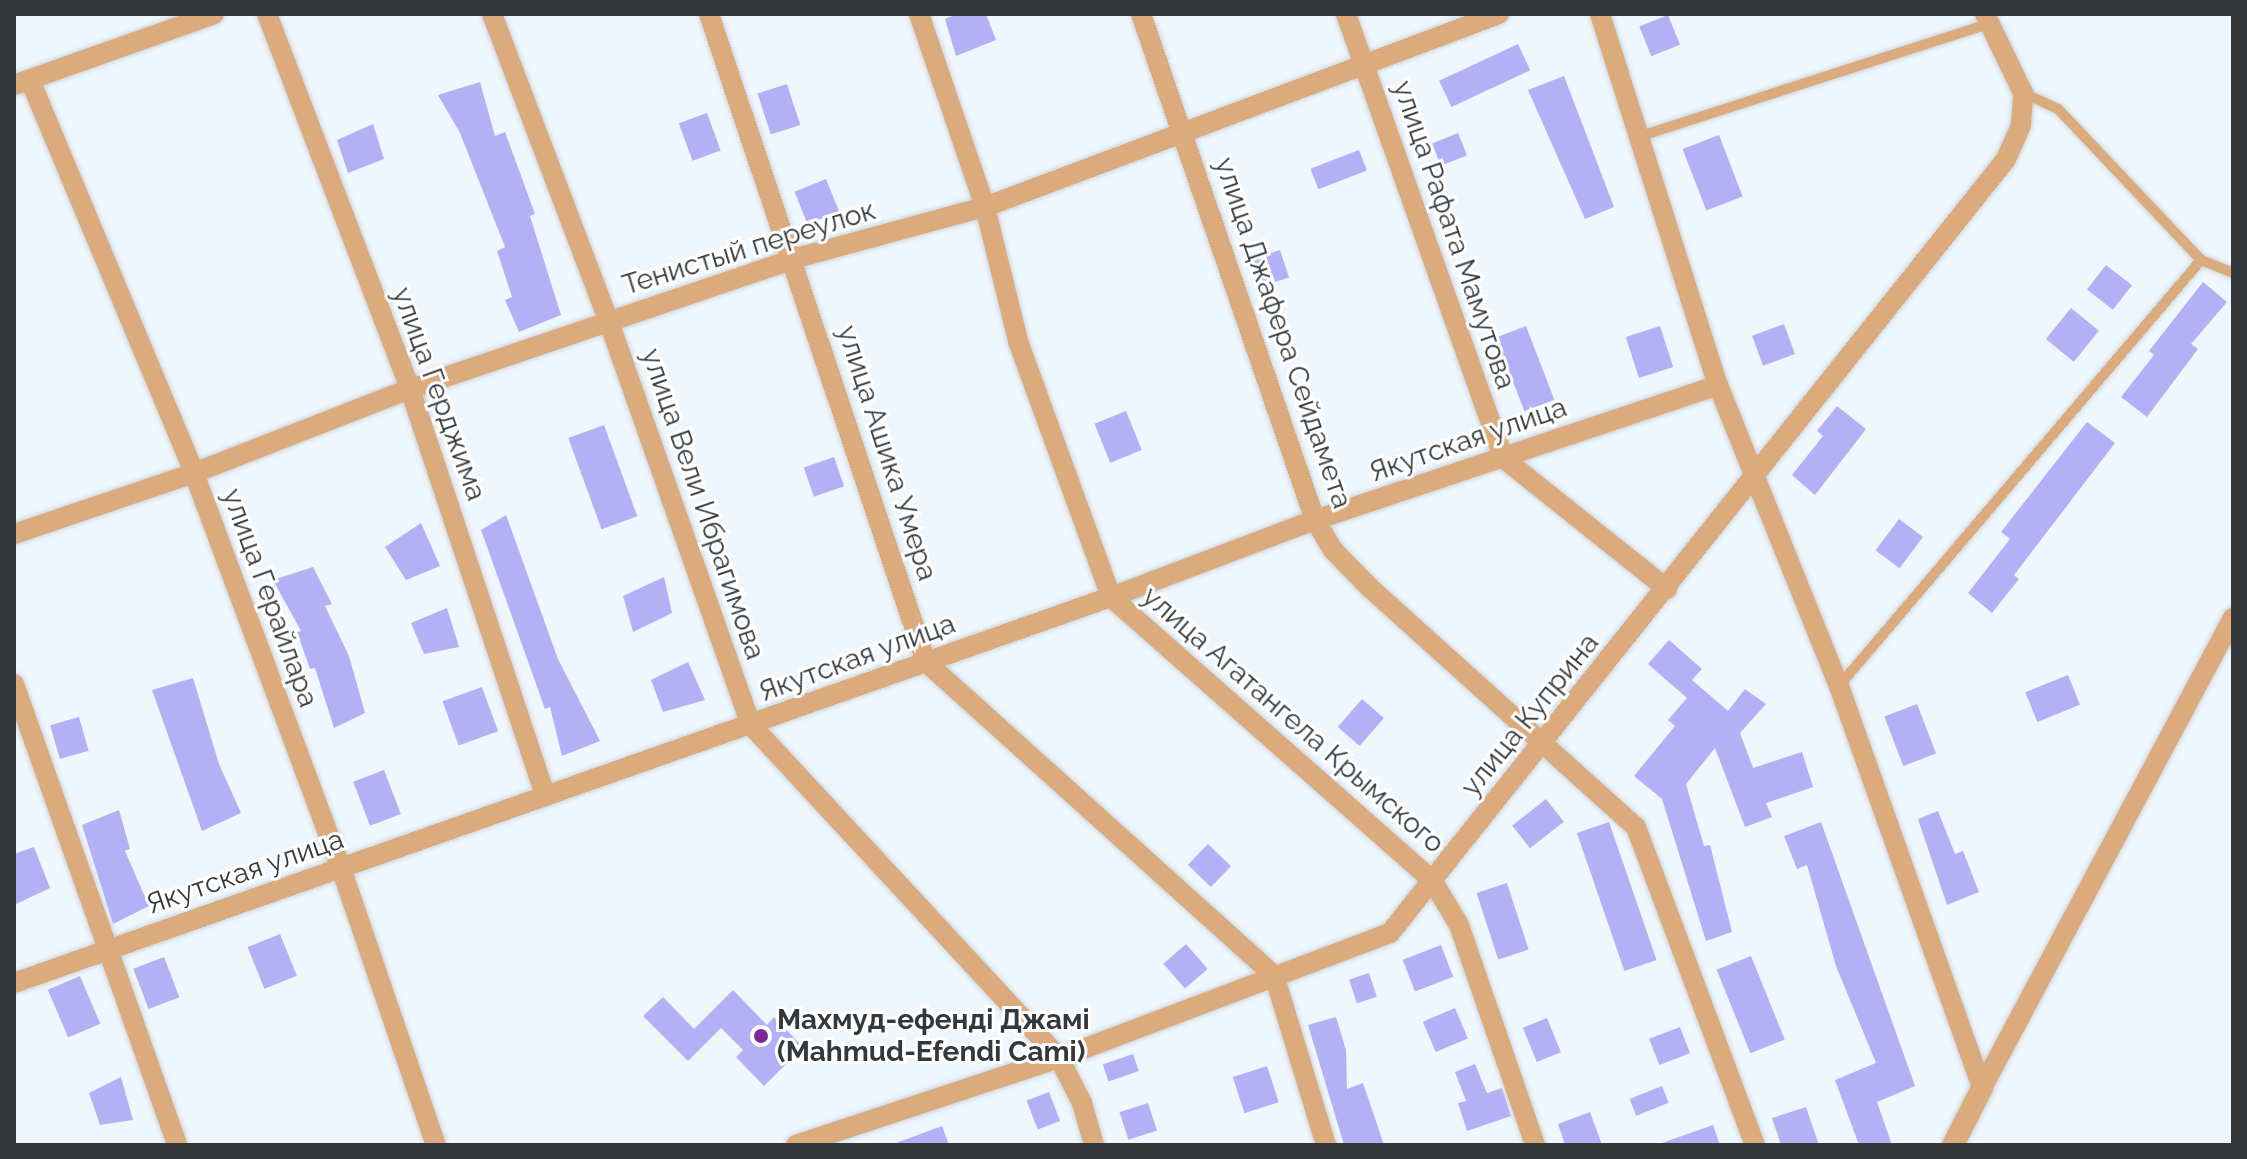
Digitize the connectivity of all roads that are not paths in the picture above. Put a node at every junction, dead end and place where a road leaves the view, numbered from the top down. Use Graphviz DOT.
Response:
graph roads {
  1 [pos="214,14"];
  2 [pos="267,14"];
  3 [pos="492,14"];
  4 [pos="709,14"];
  5 [pos="919,14"];
  6 [pos="1141,14"];
  7 [pos="1346,14"];
  8 [pos="1499,14"];
  9 [pos="1600,14"];
  10 [pos="1986,19"];
  11 [pos="1364,62"];
  12 [pos="22,82"];
  13 [pos="2023,93"];
  14 [pos="1185,131"];
  15 [pos="1638,137"];
  16 [pos="985,207"];
  17 [pos="793,259"];
  18 [pos="2201,260"];
  19 [pos="2233,273"];
  20 [pos="609,322"];
  21 [pos="1718,385"];
  22 [pos="410,389"];
  23 [pos="1503,458"];
  24 [pos="194,473"];
  25 [pos="1753,481"];
  26 [pos="1315,520"];
  27 [pos="14,534"];
  28 [pos="1667,589"];
  29 [pos="1111,597"];
  30 [pos="2233,618"];
  31 [pos="926,662"];
  32 [pos="14,684"];
  33 [pos="1839,686"];
  34 [pos="751,725"];
  35 [pos="1544,742"];
  36 [pos="545,796"];
  37 [pos="341,868"];
  38 [pos="1432,880"];
  39 [pos="108,951"];
  40 [pos="1274,975"];
  41 [pos="14,983"];
  42 [pos="1059,1058"];
  43 [pos="1982,1088"];
  44 [pos="177,1145"];
  45 [pos="436,1145"];
  46 [pos="796,1145"];
  47 [pos="1094,1145"];
  48 [pos="1326,1145"];
  49 [pos="1535,1145"];
  50 [pos="1755,1145"];
  51 [pos="1953,1145"];
  1 -- 12 [label="street"];
  2 -- 22 [label="street, улица Герджима"];
  3 -- 20 [label="street, улица Вели Ибрагимова"];
  4 -- 17 [label="street, улица Ашика Умера"];
  5 -- 16 [label="street, улица Агатангела Крымского"];
  6 -- 14 [label="street, улица Джафера Сейдамета"];
  7 -- 11 [label="street, улица Рафата Мамутова"];
  8 -- 11 [label="street, Тенистый переулок"];
  9 -- 15 [label="street"];
  10 -- 13 [label="street"];
  10 -- 15 [label="lane"];
  11 -- 14 [label="street, Тенистый переулок"];
  11 -- 23 [label="street, улица Рафата Мамутова"];
  12 -- 24 [label="street, улица Герайлара"];
  13 -- 18 [label="lane"];
  13 -- 25 [label="street, улица Куприна"];
  14 -- 16 [label="street, Тенистый переулок"];
  14 -- 26 [label="street, улица Джафера Сейдамета"];
  15 -- 21 [label="street"];
  16 -- 17 [label="street, Тенистый переулок"];
  16 -- 29 [label="street, улица Агатангела Крымского"];
  17 -- 20 [label="street, Тенистый переулок"];
  17 -- 31 [label="street, улица Ашика Умера"];
  18 -- 19 [label="lane"];
  18 -- 33 [label="lane"];
  20 -- 22 [label="street, Тенистый переулок"];
  20 -- 34 [label="street, улица Вели Ибрагимова"];
  21 -- 23 [label="street, Якутская улица"];
  21 -- 25 [label="street"];
  22 -- 24 [label="street, Тенистый переулок"];
  22 -- 36 [label="street, улица Герджима"];
  23 -- 26 [label="street, Якутская улица"];
  23 -- 28 [label="street"];
  24 -- 27 [label="street, Тенистый переулок"];
  24 -- 37 [label="street, улица Герайлара"];
  25 -- 28 [label="street, улица Куприна"];
  25 -- 33 [label="street"];
  26 -- 29 [label="street, Якутская улица"];
  26 -- 35 [label="street, улица Джафера Сейдамета"];
  28 -- 35 [label="street, улица Куприна"];
  29 -- 31 [label="street, Якутская улица"];
  29 -- 38 [label="street, улица Агатангела Крымского"];
  30 -- 43 [label="street"];
  31 -- 34 [label="street, Якутская улица"];
  31 -- 40 [label="street, улица Ашика Умера"];
  32 -- 39 [label="street"];
  33 -- 43 [label="street"];
  34 -- 36 [label="street, Якутская улица"];
  34 -- 42 [label="street, улица Вели Ибрагимова"];
  35 -- 38 [label="street, улица Куприна"];
  35 -- 50 [label="street, улица Джафера Сейдамета"];
  36 -- 37 [label="street, Якутская улица"];
  37 -- 39 [label="street, Якутская улица"];
  37 -- 45 [label="street, улица Герайлара"];
  38 -- 40 [label="street, улица Куприна"];
  38 -- 49 [label="street, улица Агатангела Крымского"];
  39 -- 41 [label="street, Якутская улица"];
  39 -- 44 [label="street"];
  40 -- 42 [label="street, улица Куприна"];
  40 -- 48 [label="street"];
  42 -- 46 [label="street, улица Куприна"];
  42 -- 47 [label="street, улица Вели Ибрагимова"];
  43 -- 51 [label="street"];
}
